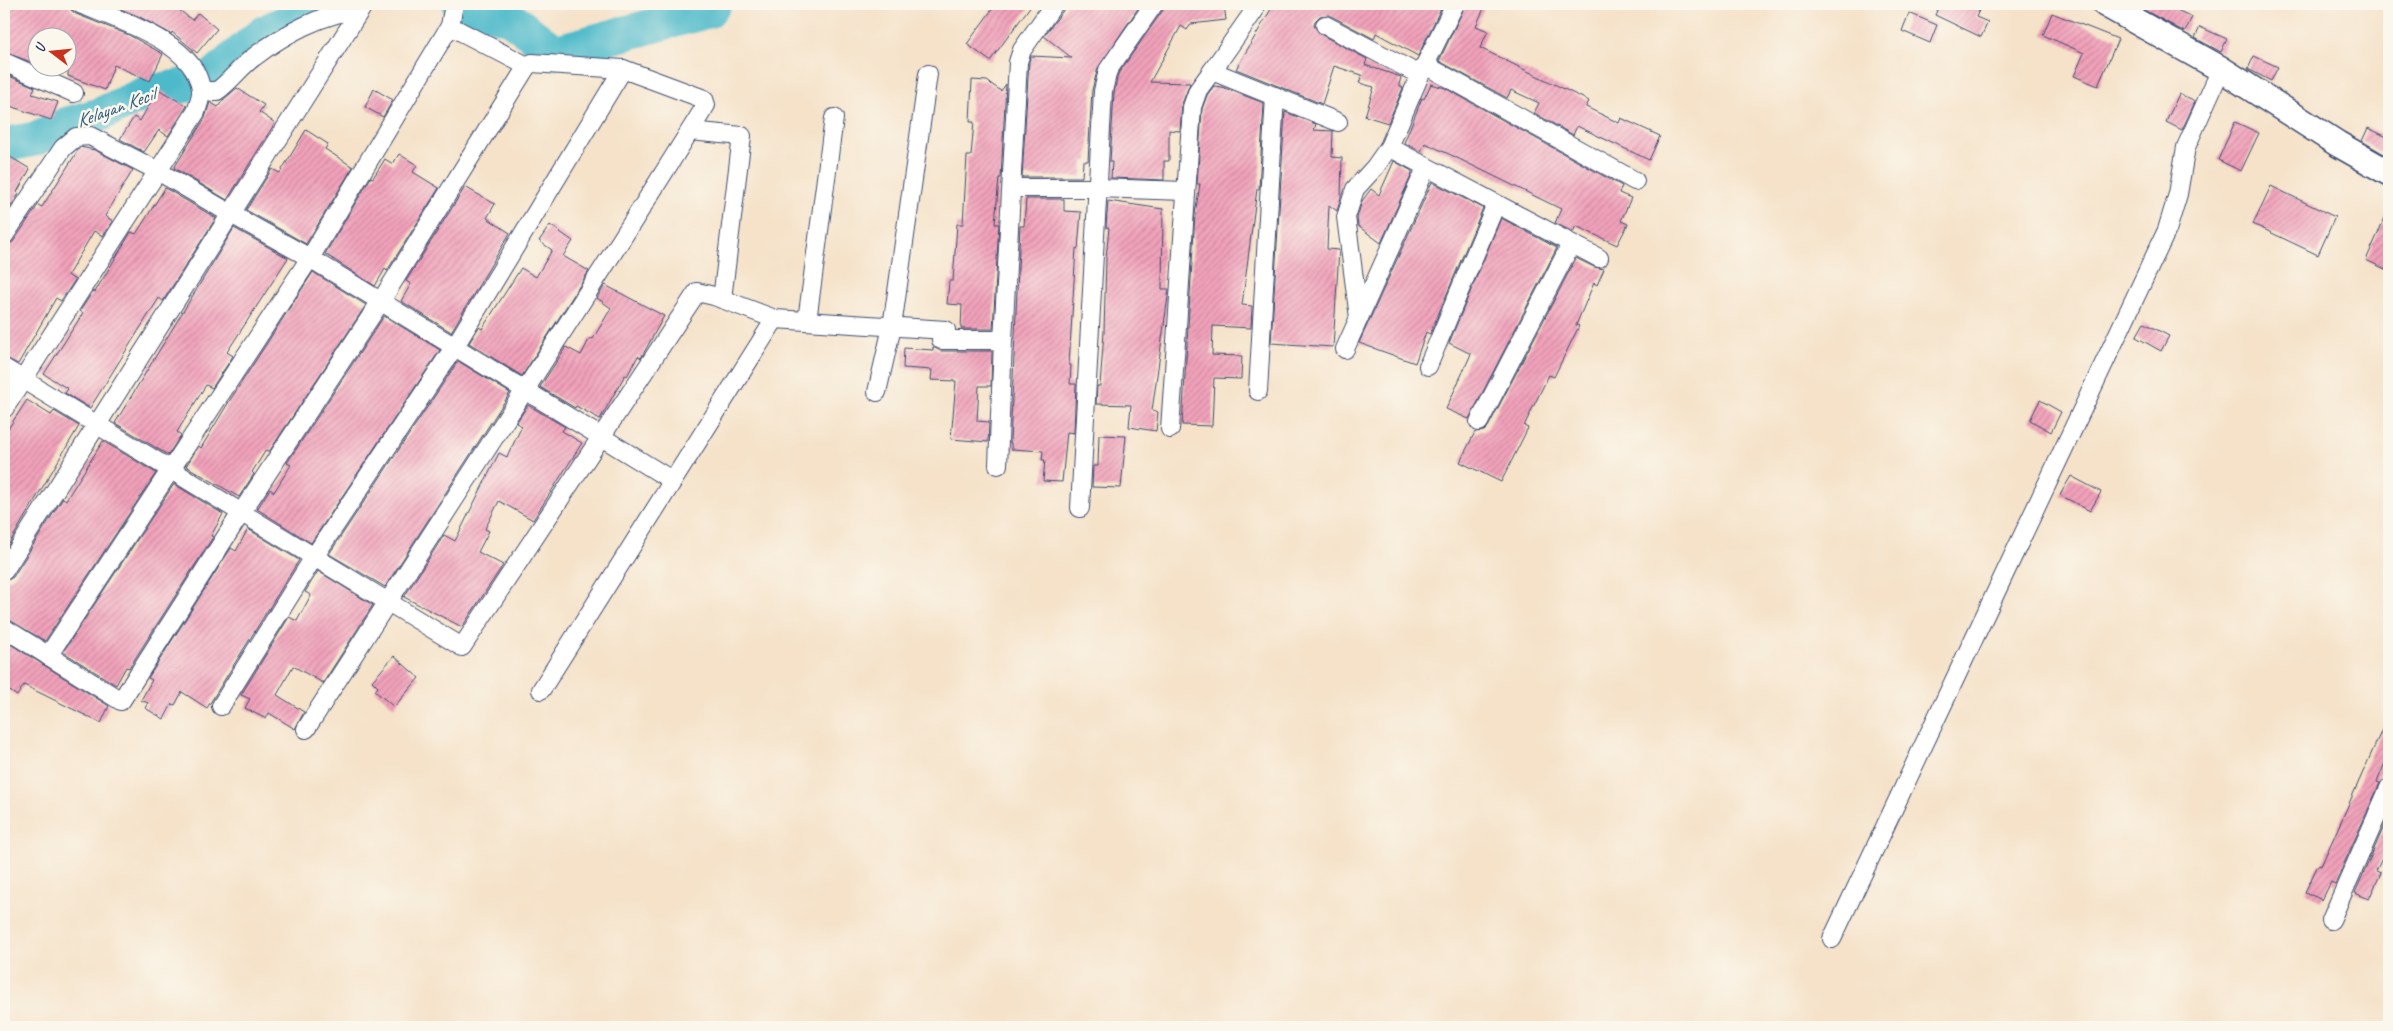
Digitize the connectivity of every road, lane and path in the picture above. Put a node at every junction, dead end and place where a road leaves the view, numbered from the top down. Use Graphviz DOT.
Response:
graph roads {
  1 [pos="80,4"];
  2 [pos="454,4"];
  3 [pos="1054,4"];
  4 [pos="1154,4"];
  5 [pos="1455,4"];
  6 [pos="2105,4"];
  7 [pos="1252,6"];
  8 [pos="1325,25"];
  9 [pos="450,26"];
  10 [pos="4,62"];
  11 [pos="527,66"];
  12 [pos="623,69"];
  13 [pos="2221,69"];
  14 [pos="1422,70"];
  15 [pos="1212,71"];
  16 [pos="928,74"];
  17 [pos="202,91"];
  18 [pos="74,93"];
  19 [pos="1275,96"];
  20 [pos="834,118"];
  21 [pos="1338,122"];
  22 [pos="690,131"];
  23 [pos="1388,147"];
  24 [pos="1426,168"];
  25 [pos="156,170"];
  26 [pos="2389,173"];
  27 [pos="1635,180"];
  28 [pos="1012,188"];
  29 [pos="1097,188"];
  30 [pos="1185,191"];
  31 [pos="1496,204"];
  32 [pos="231,214"];
  33 [pos="4,236"];
  34 [pos="1571,244"];
  35 [pos="310,258"];
  36 [pos="1599,258"];
  37 [pos="722,299"];
  38 [pos="381,300"];
  39 [pos="1358,318"];
  40 [pos="775,319"];
  41 [pos="806,321"];
  42 [pos="892,327"];
  43 [pos="1002,340"];
  44 [pos="455,346"];
  45 [pos="1345,349"];
  46 [pos="1428,366"];
  47 [pos="4,368"];
  48 [pos="23,380"];
  49 [pos="526,390"];
  50 [pos="1258,391"];
  51 [pos="877,392"];
  52 [pos="4,409"];
  53 [pos="1479,422"];
  54 [pos="97,425"];
  55 [pos="1170,429"];
  56 [pos="601,436"];
  57 [pos="998,466"];
  58 [pos="171,470"];
  59 [pos="673,481"];
  60 [pos="1080,508"];
  61 [pos="242,513"];
  62 [pos="314,557"];
  63 [pos="4,571"];
  64 [pos="388,602"];
  65 [pos="4,628"];
  66 [pos="48,656"];
  67 [pos="541,690"];
  68 [pos="221,706"];
  69 [pos="306,729"];
  70 [pos="2389,788"];
  71 [pos="2331,920"];
  72 [pos="1832,940"];
  1 -- 17 [label="street"];
  2 -- 9 [label="street"];
  3 -- 28 [label="street"];
  4 -- 29 [label="street"];
  5 -- 14 [label="street"];
  6 -- 13 [label="street"];
  7 -- 15 [label="street"];
  8 -- 14 [label="street"];
  9 -- 11 [label="street"];
  9 -- 35 [label="street"];
  10 -- 18 [label="street"];
  11 -- 12 [label="street"];
  11 -- 38 [label="street"];
  12 -- 22 [label="street"];
  12 -- 44 [label="street"];
  13 -- 26 [label="street"];
  13 -- 72 [label="street"];
  14 -- 23 [label="street"];
  14 -- 27 [label="street"];
  15 -- 19 [label="street"];
  15 -- 30 [label="street"];
  16 -- 42 [label="street"];
  17 -- 25 [label="street"];
  17 -- 32 [label="street"];
  19 -- 21 [label="street"];
  19 -- 50 [label="street"];
  20 -- 41 [label="street"];
  22 -- 37 [label="street"];
  22 -- 49 [label="street"];
  23 -- 24 [label="street"];
  23 -- 39 [label="street"];
  24 -- 31 [label="street"];
  24 -- 39 [label="street"];
  25 -- 32 [label="street"];
  25 -- 33 [label="street"];
  25 -- 48 [label="street"];
  28 -- 29 [label="street"];
  28 -- 43 [label="street"];
  29 -- 30 [label="street"];
  29 -- 60 [label="street"];
  30 -- 55 [label="street"];
  31 -- 34 [label="street"];
  31 -- 46 [label="street"];
  32 -- 35 [label="street"];
  32 -- 54 [label="street"];
  34 -- 36 [label="street"];
  34 -- 53 [label="street"];
  35 -- 38 [label="street"];
  35 -- 58 [label="street"];
  37 -- 40 [label="street"];
  37 -- 56 [label="street"];
  38 -- 44 [label="street"];
  38 -- 61 [label="street"];
  39 -- 45 [label="street"];
  40 -- 41 [label="street"];
  40 -- 59 [label="street"];
  41 -- 42 [label="street"];
  42 -- 43 [label="street"];
  42 -- 51 [label="street"];
  43 -- 57 [label="street"];
  44 -- 49 [label="street"];
  44 -- 62 [label="street"];
  47 -- 48 [label="street"];
  48 -- 52 [label="street"];
  48 -- 54 [label="street"];
  49 -- 56 [label="street"];
  49 -- 64 [label="street"];
  54 -- 58 [label="street"];
  54 -- 63 [label="street"];
  56 -- 59 [label="street"];
  56 -- 64 [label="street"];
  58 -- 61 [label="street"];
  58 -- 66 [label="street"];
  59 -- 67 [label="street"];
  61 -- 62 [label="street"];
  61 -- 66 [label="street"];
  62 -- 64 [label="street"];
  62 -- 68 [label="street"];
  64 -- 69 [label="street"];
  65 -- 66 [label="street"];
  70 -- 71 [label="street"];
}
